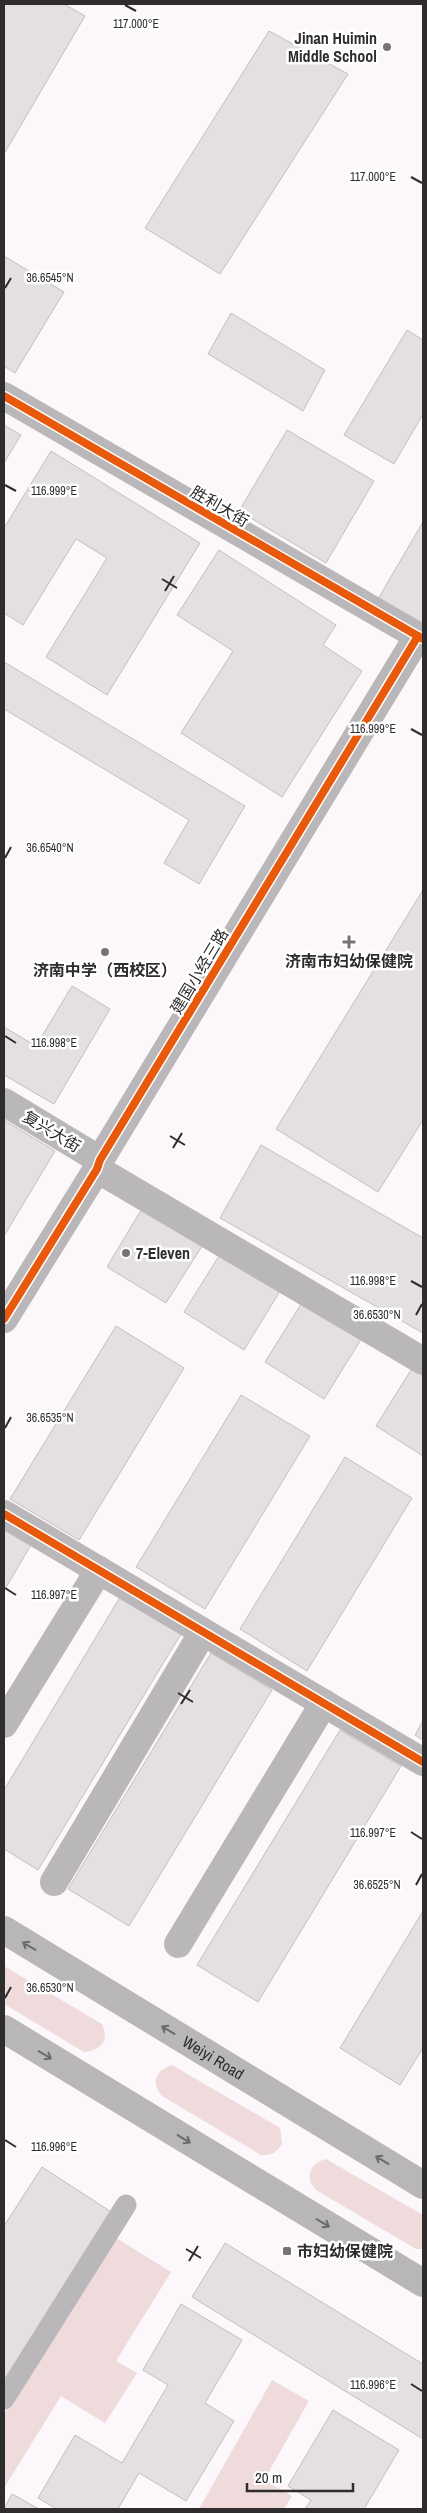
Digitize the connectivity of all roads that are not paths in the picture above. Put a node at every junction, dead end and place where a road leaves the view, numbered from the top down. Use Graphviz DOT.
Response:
graph roads {
  1 [pos="4,396"];
  2 [pos="421,638"];
  3 [pos="4,1102"];
  4 [pos="99,1165"];
  5 [pos="4,1319"];
  6 [pos="423,1361"];
  7 [pos="4,1514"];
  8 [pos="99,1570"];
  9 [pos="203,1632"];
  10 [pos="324,1703"];
  11 [pos="4,1724"];
  12 [pos="423,1762"];
  13 [pos="54,1882"];
  14 [pos="4,1930"];
  15 [pos="178,1944"];
  16 [pos="4,2029"];
  17 [pos="423,2185"];
  18 [pos="126,2205"];
  19 [pos="423,2283"];
  20 [pos="4,2398"];
  1 -- 2 [label="street, 胜利大街"];
  2 -- 4 [label="street, 建国小经三路"];
  3 -- 4 [label="street, 复兴大街"];
  4 -- 5 [label="street, 建国小经三路"];
  4 -- 6 [label="street, 复兴大街"];
  7 -- 8 [label="street"];
  8 -- 9 [label="street"];
  8 -- 11 [label="street"];
  9 -- 10 [label="street"];
  9 -- 13 [label="street"];
  10 -- 12 [label="street"];
  10 -- 15 [label="street"];
  17 -- 14 [label="main road, Weiyi Road, one-way"];
  16 -- 19 [label="main road, one-way"];
  18 -- 20 [label="lane"];
}
